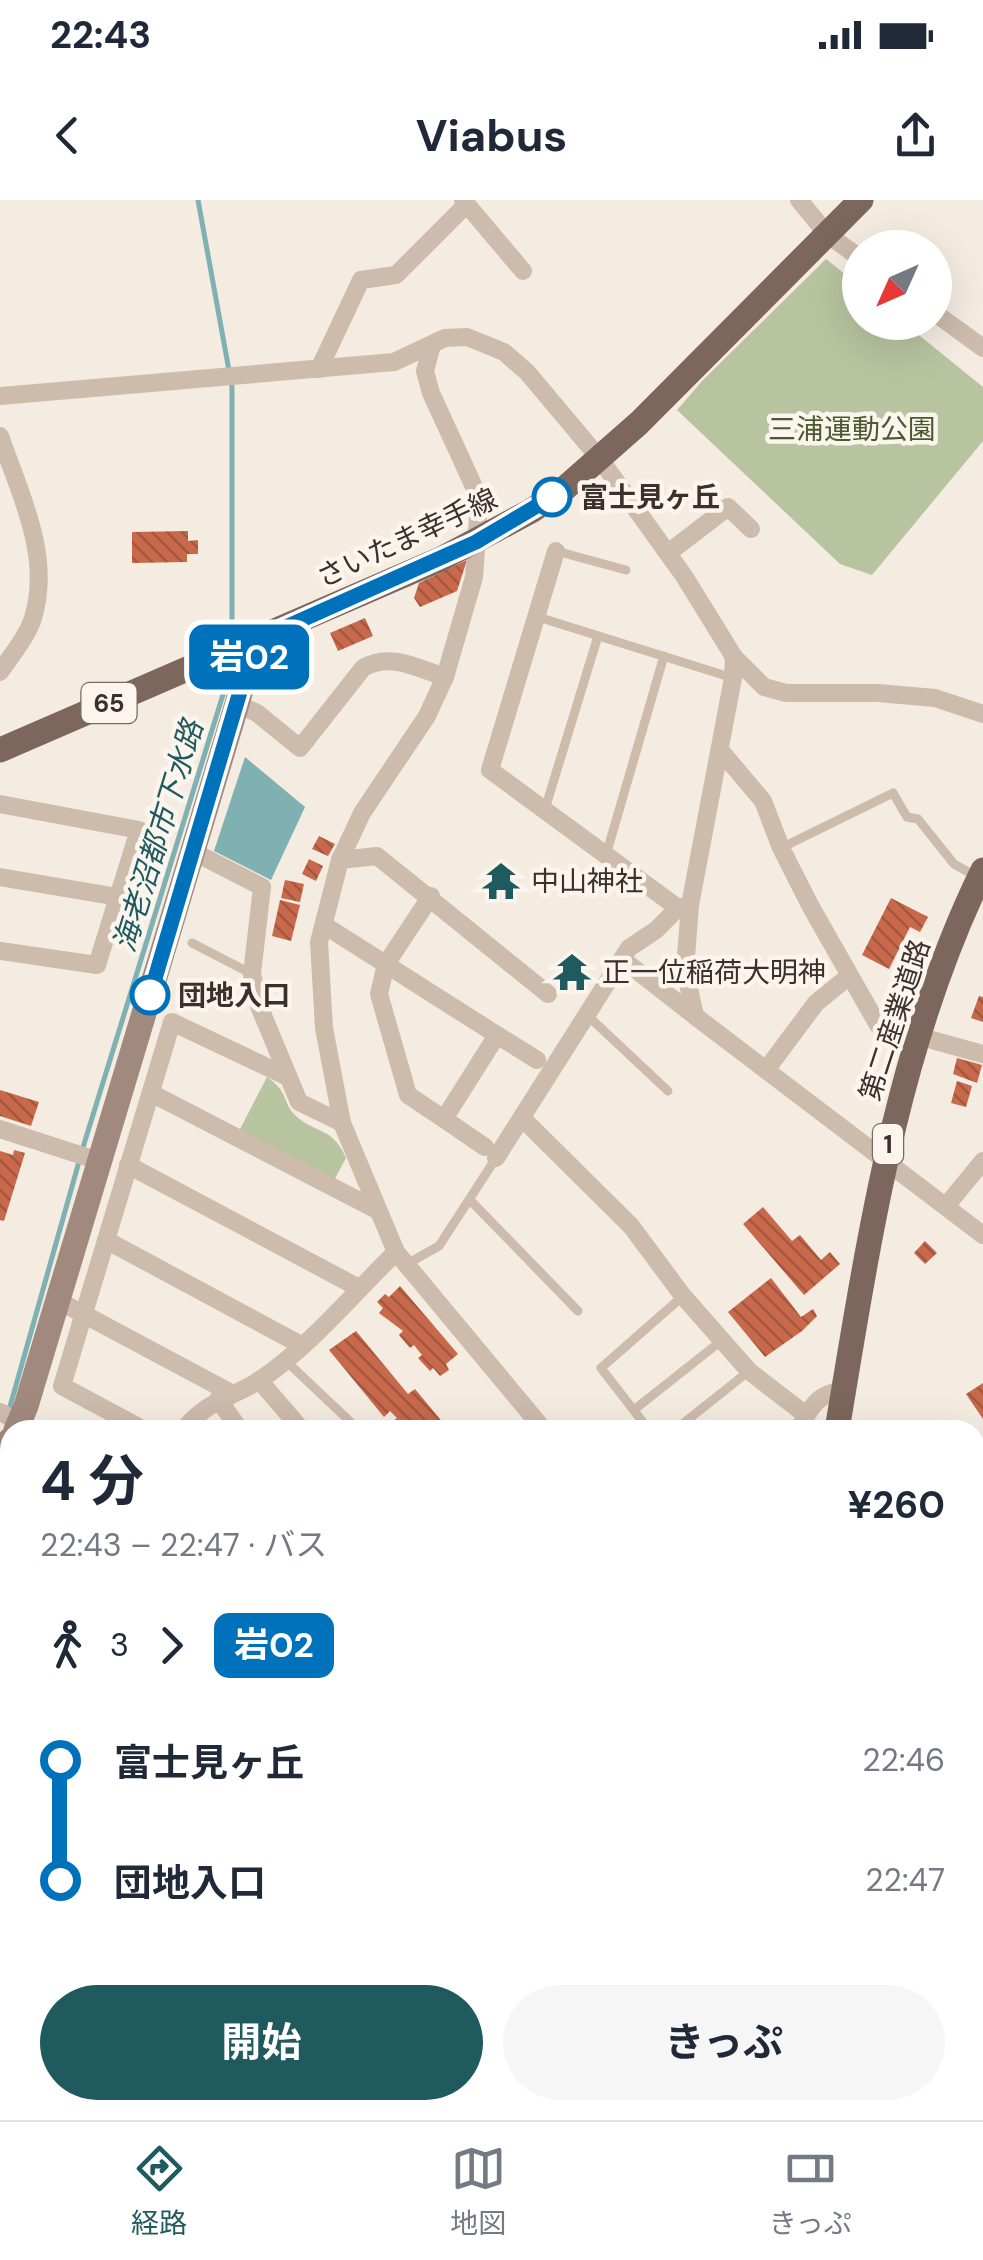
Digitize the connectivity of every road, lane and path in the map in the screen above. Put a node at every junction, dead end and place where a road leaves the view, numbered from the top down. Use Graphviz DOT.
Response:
graph roads {
  1 [pos="799,200"];
  2 [pos="861,200"];
  3 [pos="465,202"];
  4 [pos="827,234"];
  5 [pos="842,245"];
  6 [pos="523,271"];
  7 [pos="952,325"];
  8 [pos="432,345"];
  9 [pos="983,348"];
  10 [pos="319,369"];
  11 [pos="0,396"];
  12 [pos="0,436"];
  13 [pos="600,458"];
  14 [pos="751,529"];
  15 [pos="476,542"];
  16 [pos="556,551"];
  17 [pos="668,553"];
  18 [pos="626,570"];
  19 [pos="538,617"];
  20 [pos="598,636"];
  21 [pos="234,649"];
  22 [pos="664,656"];
  23 [pos="734,657"];
  24 [pos="0,672"];
  25 [pos="444,677"];
  26 [pos="733,678"];
  27 [pos="237,704"];
  28 [pos="983,714"];
  29 [pos="0,750"];
  30 [pos="720,750"];
  31 [pos="0,804"];
  32 [pos="545,808"];
  33 [pos="781,848"];
  34 [pos="192,852"];
  35 [pos="606,855"];
  36 [pos="340,860"];
  37 [pos="981,874"];
  38 [pos="0,877"];
  39 [pos="431,896"];
  40 [pos="118,897"];
  41 [pos="983,905"];
  42 [pos="684,907"];
  43 [pos="324,925"];
  44 [pos="192,943"];
  45 [pos="0,950"];
  46 [pos="622,959"];
  47 [pos="386,964"];
  48 [pos="252,974"];
  49 [pos="848,977"];
  50 [pos="548,994"];
  51 [pos="929,1003"];
  52 [pos="586,1015"];
  53 [pos="695,1016"];
  54 [pos="497,1035"];
  55 [pos="932,1040"];
  56 [pos="983,1054"];
  57 [pos="537,1060"];
  58 [pos="766,1070"];
  59 [pos="288,1077"];
  60 [pos="668,1092"];
  61 [pos="150,1093"];
  62 [pos="522,1118"];
  63 [pos="444,1119"];
  64 [pos="342,1123"];
  65 [pos="0,1130"];
  66 [pos="490,1152"];
  67 [pos="87,1158"];
  68 [pos="983,1161"];
  69 [pos="128,1165"];
  70 [pos="891,1165"];
  71 [pos="470,1200"];
  72 [pos="946,1206"];
  73 [pos="375,1208"];
  74 [pos="983,1234"];
  75 [pos="106,1240"];
  76 [pos="400,1258"];
  77 [pos="359,1288"];
  78 [pos="683,1296"];
  79 [pos="57,1300"];
  80 [pos="578,1311"];
  81 [pos="83,1314"];
  82 [pos="721,1341"];
  83 [pos="301,1344"];
  84 [pos="284,1359"];
  85 [pos="749,1371"];
  86 [pos="259,1380"];
  87 [pos="844,1391"];
  88 [pos="224,1396"];
  89 [pos="635,1409"];
  90 [pos="18,1420"];
  91 [pos="125,1420"];
  92 [pos="195,1420"];
  93 [pos="235,1420"];
  94 [pos="293,1420"];
  95 [pos="349,1420"];
  96 [pos="536,1420"];
  97 [pos="642,1420"];
  98 [pos="688,1420"];
  99 [pos="799,1420"];
  100 [pos="805,1420"];
  101 [pos="840,1420"];
  102 [pos="854,1420"];
  1 -- 4 [label="street"];
  2 -- 4 [label="main road, さいたま幸手線 / 65"];
  3 -- 6 [label="street"];
  3 -- 10 [label="street"];
  4 -- 5 [label="street"];
  4 -- 13 [label="main road, さいたま幸手線 / 65"];
  7 -- 9 [label="street"];
  8 -- 10 [label="street"];
  8 -- 13 [label="street"];
  8 -- 15 [label="street"];
  10 -- 11 [label="street"];
  12 -- 24 [label="street"];
  13 -- 15 [label="main road, さいたま幸手線 / 65"];
  13 -- 17 [label="street"];
  14 -- 17 [label="street"];
  15 -- 21 [label="main road, さいたま幸手線 / 65"];
  15 -- 25 [label="street"];
  16 -- 18 [label="lane"];
  16 -- 19 [label="street"];
  17 -- 23 [label="street"];
  19 -- 20 [label="lane"];
  19 -- 32 [label="street"];
  20 -- 22 [label="lane"];
  20 -- 32 [label="lane"];
  21 -- 27 [label="street"];
  21 -- 29 [label="main road, さいたま幸手線 / 65"];
  22 -- 26 [label="lane"];
  22 -- 35 [label="lane"];
  23 -- 26 [label="street"];
  23 -- 28 [label="street"];
  25 -- 27 [label="street"];
  25 -- 36 [label="street"];
  26 -- 30 [label="street"];
  27 -- 34 [label="street"];
  30 -- 33 [label="street"];
  30 -- 42 [label="street"];
  31 -- 40 [label="street"];
  32 -- 35 [label="street"];
  33 -- 37 [label="lane"];
  33 -- 49 [label="street"];
  34 -- 48 [label="street"];
  34 -- 67 [label="street"];
  35 -- 42 [label="street"];
  36 -- 39 [label="street"];
  36 -- 43 [label="street"];
  37 -- 51 [label="main road, 第二産業道路 / 1"];
  38 -- 40 [label="street"];
  39 -- 47 [label="street"];
  39 -- 50 [label="street"];
  40 -- 45 [label="street"];
  41 -- 55 [label="main road, 第二産業道路 / 1"];
  42 -- 46 [label="street"];
  42 -- 53 [label="street"];
  43 -- 47 [label="street"];
  43 -- 64 [label="street"];
  44 -- 48 [label="lane"];
  46 -- 52 [label="street"];
  46 -- 53 [label="street"];
  47 -- 54 [label="street"];
  47 -- 63 [label="street"];
  48 -- 59 [label="street"];
  49 -- 51 [label="street"];
  49 -- 58 [label="street"];
  51 -- 70 [label="main road, 第二産業道路 / 1"];
  52 -- 60 [label="lane"];
  52 -- 62 [label="street"];
  53 -- 58 [label="street"];
  54 -- 57 [label="street"];
  54 -- 63 [label="street"];
  55 -- 56 [label="street"];
  55 -- 70 [label="main road, 第二産業道路 / 1"];
  58 -- 70 [label="street"];
  59 -- 61 [label="street"];
  59 -- 64 [label="street"];
  61 -- 69 [label="street"];
  61 -- 73 [label="street"];
  62 -- 66 [label="street"];
  62 -- 78 [label="street"];
  63 -- 66 [label="street"];
  64 -- 73 [label="street"];
  65 -- 67 [label="street"];
  66 -- 71 [label="lane"];
  67 -- 79 [label="street"];
  68 -- 72 [label="street"];
  69 -- 75 [label="street"];
  69 -- 77 [label="street"];
  70 -- 72 [label="street"];
  70 -- 87 [label="main road, 第二産業道路 / 1"];
  70 -- 102 [label="main road, 第二産業道路 / 1"];
  71 -- 76 [label="lane"];
  71 -- 80 [label="lane"];
  72 -- 74 [label="street"];
  73 -- 76 [label="street"];
  75 -- 81 [label="street"];
  75 -- 83 [label="street"];
  76 -- 77 [label="street"];
  76 -- 96 [label="street"];
  77 -- 83 [label="street"];
  78 -- 82 [label="street"];
  78 -- 89 [label="lane"];
  79 -- 81 [label="street"];
  79 -- 90 [label="street"];
  81 -- 88 [label="street"];
  81 -- 91 [label="street"];
  82 -- 85 [label="street"];
  82 -- 89 [label="lane"];
  83 -- 84 [label="street"];
  84 -- 86 [label="street"];
  84 -- 95 [label="lane"];
  85 -- 98 [label="lane"];
  85 -- 99 [label="street"];
  86 -- 88 [label="street"];
  86 -- 94 [label="street"];
  87 -- 100 [label="street"];
  87 -- 101 [label="main road, 第二産業道路 / 1"];
  88 -- 92 [label="street"];
  88 -- 93 [label="street"];
  89 -- 97 [label="lane"];
}
